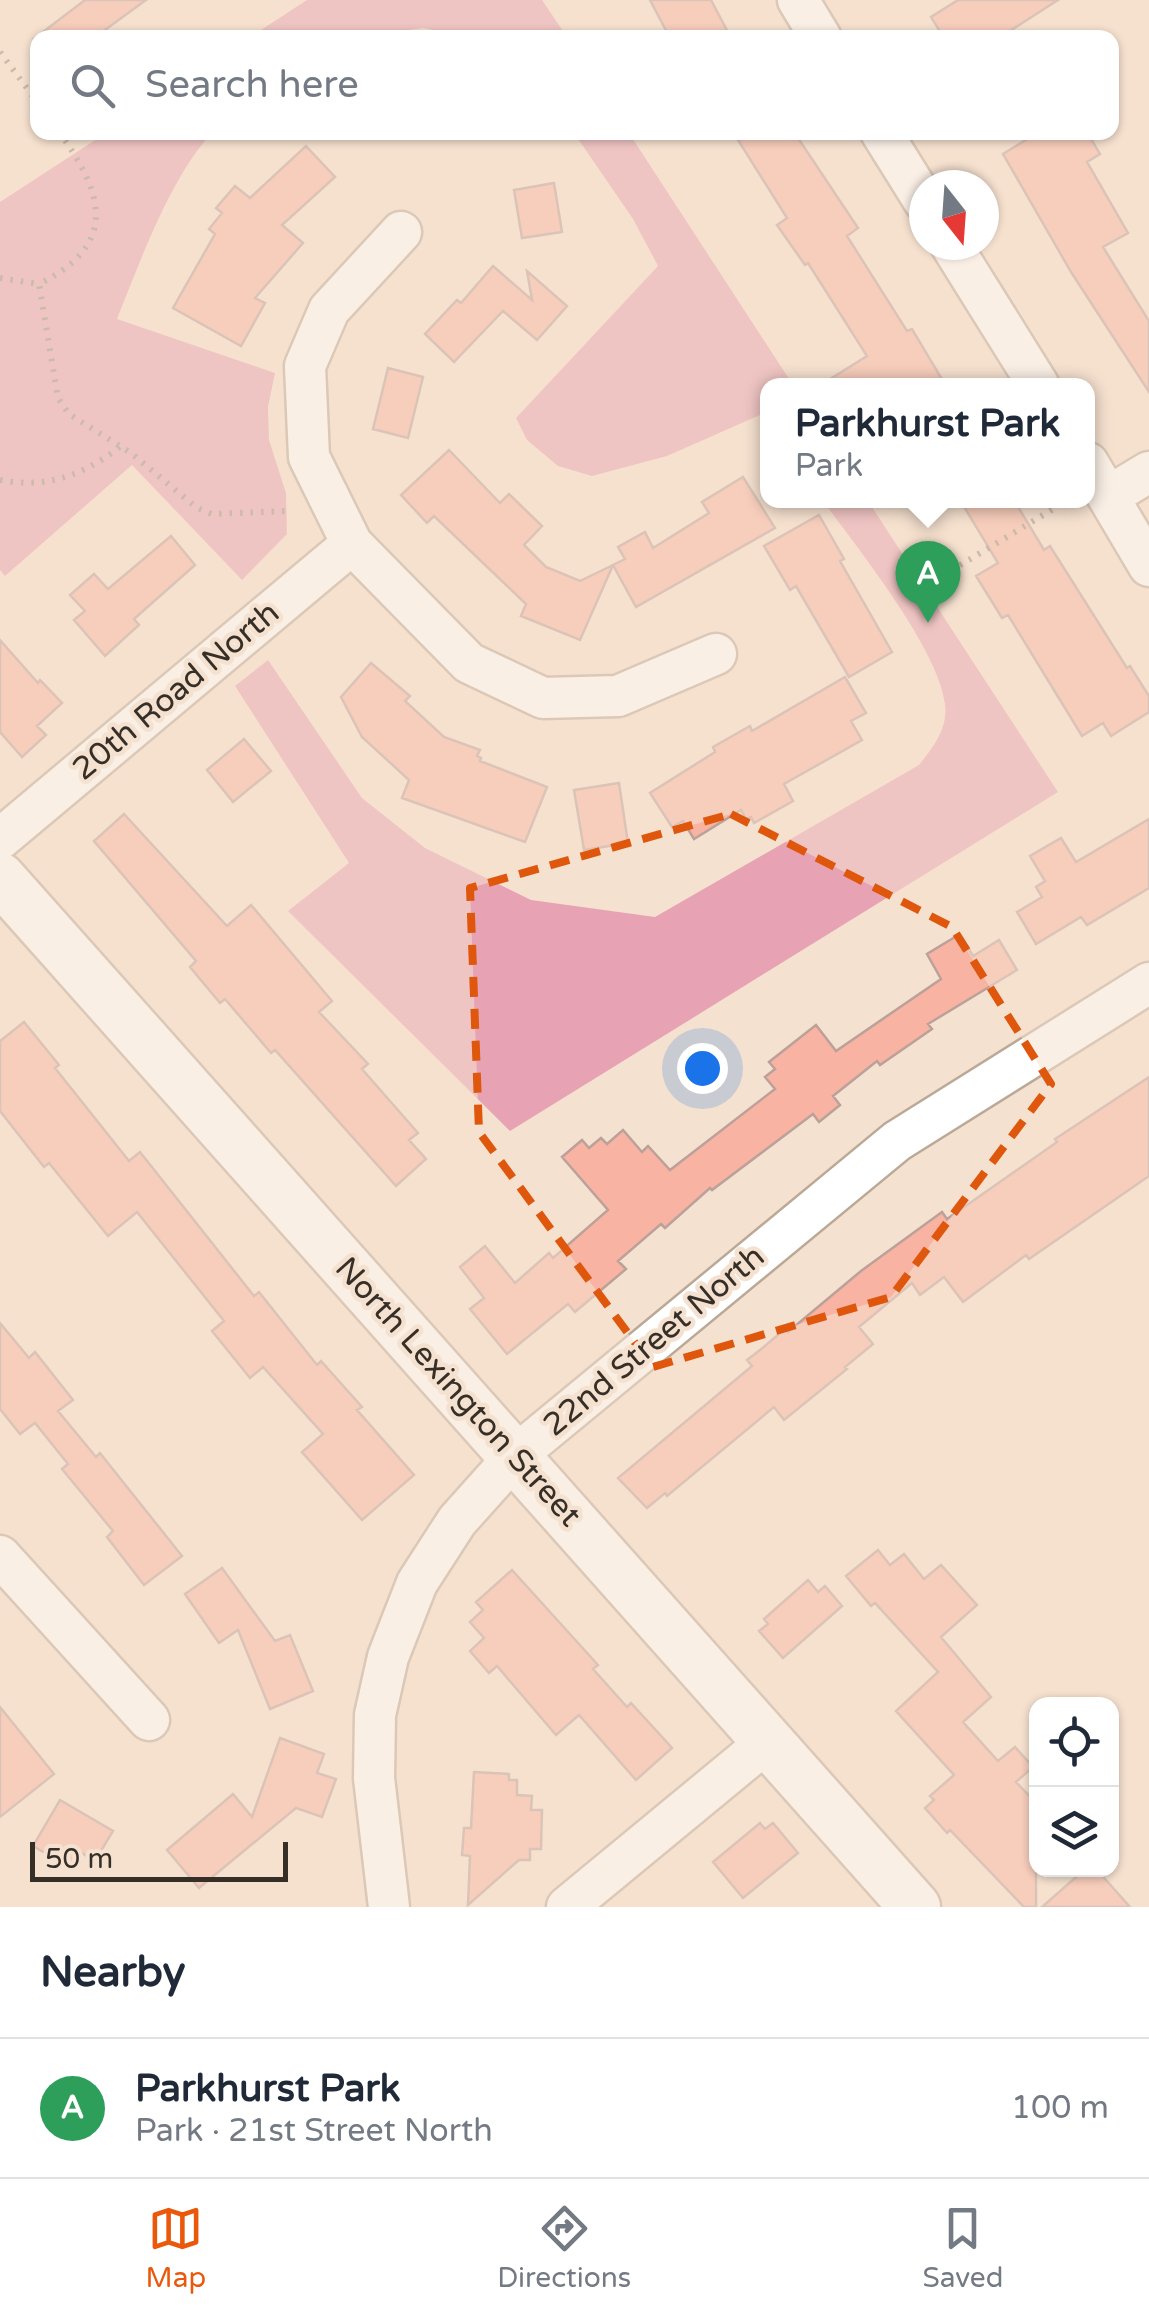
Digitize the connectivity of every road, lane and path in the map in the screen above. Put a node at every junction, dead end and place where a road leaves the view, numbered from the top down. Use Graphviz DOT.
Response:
graph roads {
  1 [pos="798,0"];
  2 [pos="816,30"];
  3 [pos="0,52"];
  4 [pos="30,92"];
  5 [pos="65,140"];
  6 [pos="886,140"];
  7 [pos="909,178"];
  8 [pos="400,232"];
  9 [pos="960,260"];
  10 [pos="0,278"];
  11 [pos="39,284"];
  12 [pos="1034,378"];
  13 [pos="120,446"];
  14 [pos="1149,472"];
  15 [pos="0,480"];
  16 [pos="1098,480"];
  17 [pos="1055,508"];
  18 [pos="290,510"];
  19 [pos="352,544"];
  20 [pos="1149,566"];
  21 [pos="924,587"];
  22 [pos="716,654"];
  23 [pos="0,839"];
  24 [pos="0,878"];
  25 [pos="1149,984"];
  26 [pos="515,1456"];
  27 [pos="0,1556"];
  28 [pos="149,1720"];
  29 [pos="767,1742"];
  30 [pos="389,1907"];
  31 [pos="568,1907"];
  32 [pos="915,1907"];
  1 -- 2 [label="street"];
  3 -- 4 [label="path"];
  5 -- 11 [label="path"];
  6 -- 7 [label="street"];
  8 -- 19 [label="street"];
  9 -- 12 [label="street"];
  10 -- 11 [label="path"];
  11 -- 13 [label="path"];
  13 -- 15 [label="path"];
  13 -- 18 [label="path"];
  14 -- 16 [label="street"];
  16 -- 20 [label="street"];
  17 -- 21 [label="path"];
  19 -- 22 [label="street"];
  19 -- 23 [label="street, 20th Road North"];
  24 -- 26 [label="street, North Lexington Street"];
  25 -- 26 [label="street, 22nd Street North"];
  26 -- 29 [label="street, North Lexington Street"];
  26 -- 30 [label="street, 22nd Street North"];
  27 -- 28 [label="street"];
  29 -- 31 [label="street"];
  29 -- 32 [label="street, North Lexington Street"];
}
